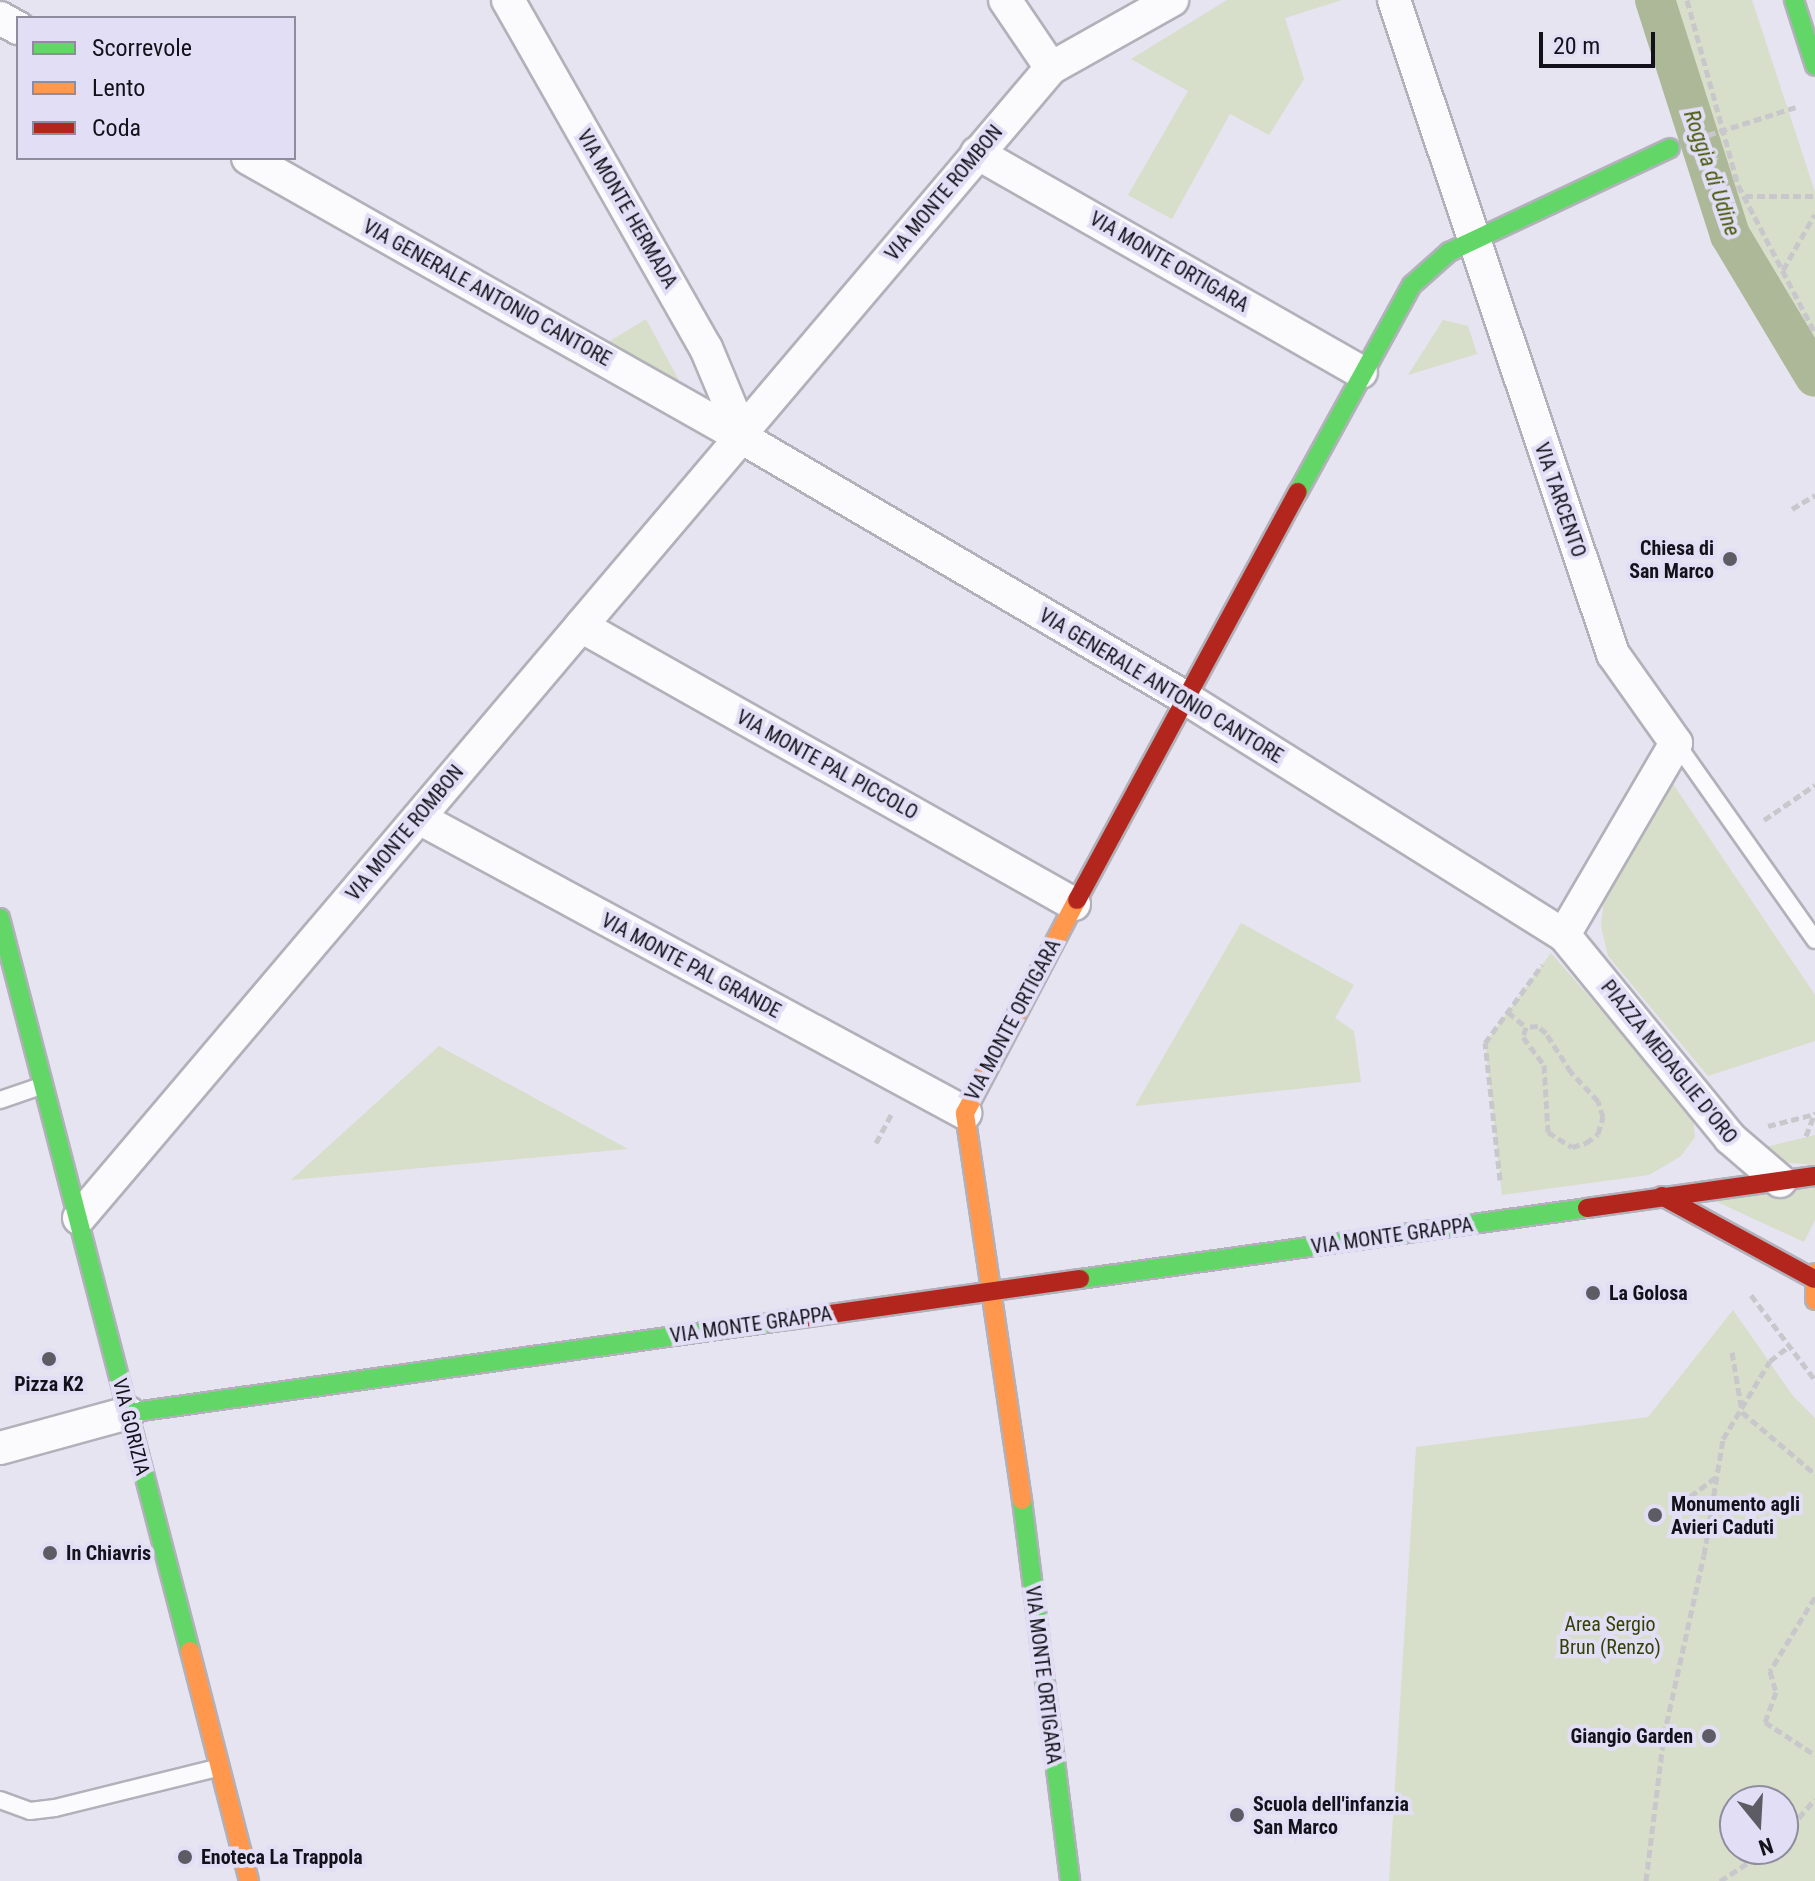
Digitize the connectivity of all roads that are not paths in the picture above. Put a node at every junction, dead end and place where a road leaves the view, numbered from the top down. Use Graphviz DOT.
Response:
graph roads {
  1 [pos="508,0"];
  2 [pos="1005,0"];
  3 [pos="1172,0"];
  4 [pos="1394,0"];
  5 [pos="1794,0"];
  6 [pos="1815,66"];
  7 [pos="1051,68"];
  8 [pos="1670,148"];
  9 [pos="977,153"];
  10 [pos="252,160"];
  11 [pos="1471,242"];
  12 [pos="1361,372"];
  13 [pos="739,433"];
  14 [pos="581,626"];
  15 [pos="1184,697"];
  16 [pos="1676,743"];
  17 [pos="419,818"];
  18 [pos="1074,904"];
  19 [pos="0,918"];
  20 [pos="1564,935"];
  21 [pos="1815,940"];
  22 [pos="43,1085"];
  23 [pos="0,1100"];
  24 [pos="965,1113"];
  25 [pos="1815,1176"];
  26 [pos="1780,1181"];
  27 [pos="1662,1196"];
  28 [pos="79,1218"];
  29 [pos="1814,1276"];
  30 [pos="995,1292"];
  31 [pos="1815,1300"];
  32 [pos="128,1413"];
  33 [pos="0,1448"];
  34 [pos="219,1768"];
  35 [pos="0,1800"];
  36 [pos="249,1881"];
  37 [pos="1070,1881"];
  1 -- 13 [label="street, VIA MONTE HERMADA"];
  2 -- 7 [label="street"];
  3 -- 7 [label="street, VIA MONTE ROMBON"];
  4 -- 11 [label="street, VIA TARCENTO"];
  5 -- 6 [label="street"];
  7 -- 9 [label="street, VIA MONTE ROMBON"];
  8 -- 11 [label="street"];
  9 -- 12 [label="street, VIA MONTE ORTIGARA"];
  9 -- 13 [label="street, VIA MONTE ROMBON"];
  10 -- 13 [label="street, VIA GENERALE ANTONIO CANTORE"];
  11 -- 12 [label="street, VIA MONTE ORTIGARA"];
  11 -- 16 [label="street, VIA TARCENTO"];
  12 -- 15 [label="street, VIA MONTE ORTIGARA"];
  13 -- 14 [label="street, VIA MONTE ROMBON"];
  13 -- 15 [label="street, VIA GENERALE ANTONIO CANTORE"];
  14 -- 17 [label="street, VIA MONTE ROMBON"];
  14 -- 18 [label="street, VIA MONTE PAL PICCOLO"];
  15 -- 18 [label="street, VIA MONTE ORTIGARA"];
  15 -- 20 [label="street, VIA GENERALE ANTONIO CANTORE"];
  16 -- 20 [label="street"];
  16 -- 21 [label="lane"];
  17 -- 24 [label="street, VIA MONTE PAL GRANDE"];
  17 -- 28 [label="street, VIA MONTE ROMBON"];
  18 -- 24 [label="street, VIA MONTE ORTIGARA"];
  19 -- 22 [label="street, VIA GORIZIA"];
  20 -- 26 [label="street, PIAZZA MEDAGLIE D'ORO"];
  22 -- 23 [label="lane"];
  22 -- 28 [label="street, VIA GORIZIA"];
  24 -- 30 [label="street, VIA MONTE ORTIGARA"];
  25 -- 26 [label="street"];
  26 -- 27 [label="street"];
  27 -- 29 [label="street"];
  27 -- 30 [label="street, VIA MONTE GRAPPA"];
  28 -- 32 [label="street, VIA GORIZIA"];
  29 -- 31 [label="street"];
  30 -- 32 [label="street, VIA MONTE GRAPPA"];
  30 -- 37 [label="street, VIA MONTE ORTIGARA"];
  32 -- 33 [label="street, VIA MONTE GRAPPA"];
  32 -- 34 [label="street, VIA GORIZIA"];
  34 -- 35 [label="lane"];
  34 -- 36 [label="street, VIA GORIZIA"];
}
